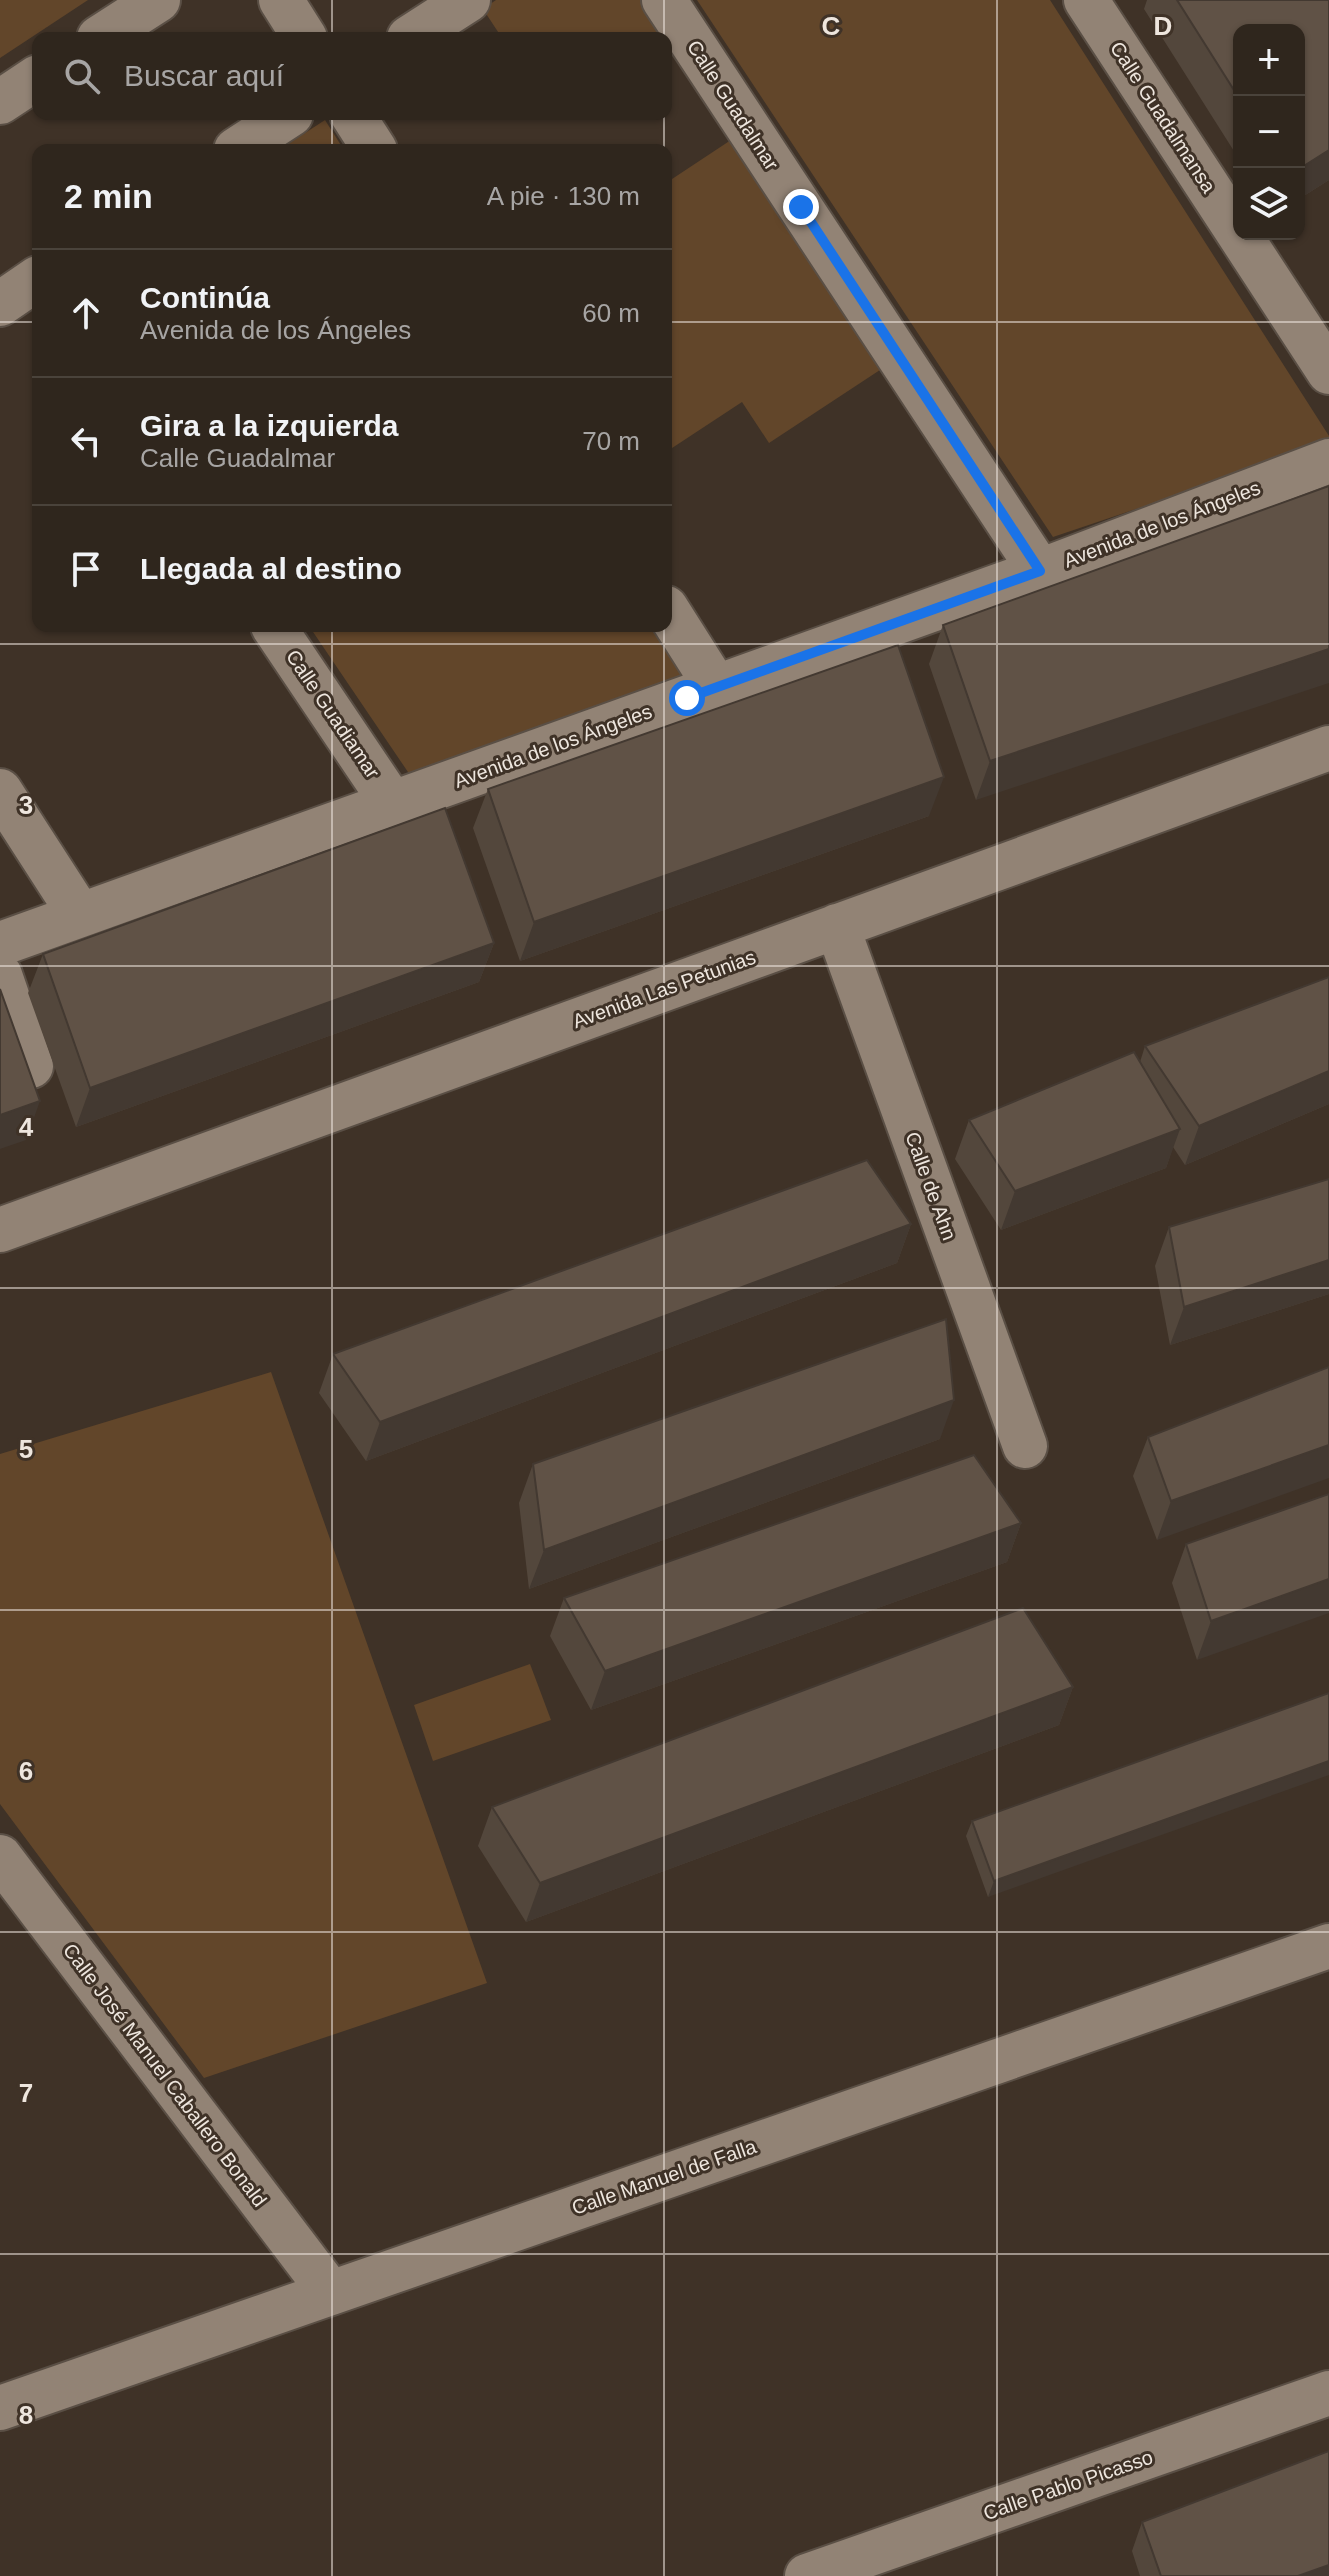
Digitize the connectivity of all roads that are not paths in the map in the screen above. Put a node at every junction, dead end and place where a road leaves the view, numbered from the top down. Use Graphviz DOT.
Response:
graph roads {
  1 [pos="158,0"];
  2 [pos="281,0"];
  3 [pos="468,0"];
  4 [pos="664,0"];
  5 [pos="1086,0"];
  6 [pos="108,32"];
  7 [pos="301,32"];
  8 [pos="418,32"];
  9 [pos="32,81"];
  10 [pos="0,102"];
  11 [pos="282,120"];
  12 [pos="356,120"];
  13 [pos="245,144"];
  14 [pos="371,144"];
  15 [pos="1233,225"];
  16 [pos="1243,240"];
  17 [pos="32,282"];
  18 [pos="0,304"];
  19 [pos="1329,372"];
  20 [pos="1329,461"];
  21 [pos="1040,571"];
  22 [pos="672,617"];
  23 [pos="277,632"];
  24 [pos="716,687"];
  25 [pos="1329,748"];
  26 [pos="0,791"];
  27 [pos="392,803"];
  28 [pos="80,915"];
  29 [pos="837,926"];
  30 [pos="0,944"];
  31 [pos="0,975"];
  32 [pos="31,1066"];
  33 [pos="0,1230"];
  34 [pos="1025,1446"];
  35 [pos="0,1857"];
  36 [pos="1329,1946"];
  37 [pos="330,2292"];
  38 [pos="1329,2393"];
  39 [pos="0,2408"];
  40 [pos="828,2573"];
  1 -- 6 [label="street"];
  2 -- 7 [label="street"];
  3 -- 8 [label="street"];
  4 -- 21 [label="street, Calle Guadalmar"];
  5 -- 15 [label="street, Calle Guadalmansa"];
  9 -- 10 [label="street"];
  11 -- 13 [label="street"];
  12 -- 14 [label="street"];
  16 -- 19 [label="street, Calle Guadalmansa"];
  17 -- 18 [label="street"];
  20 -- 21 [label="street, Avenida de los Ángeles"];
  21 -- 24 [label="street, Avenida de los Ángeles"];
  22 -- 24 [label="street"];
  23 -- 27 [label="street, Calle Guadiamar"];
  24 -- 27 [label="street, Avenida de los Ángeles"];
  25 -- 29 [label="street, Avenida Las Petunias"];
  26 -- 28 [label="street"];
  27 -- 28 [label="street, Avenida de los Ángeles"];
  28 -- 30 [label="street, Avenida de los Ángeles"];
  29 -- 33 [label="street, Avenida Las Petunias"];
  29 -- 34 [label="street, Calle de Ahn"];
  31 -- 32 [label="street"];
  35 -- 37 [label="street, Calle José Manuel Caballero Bonald"];
  36 -- 37 [label="street, Calle Manuel de Falla"];
  37 -- 39 [label="street, Calle Manuel de Falla"];
  38 -- 40 [label="street, Calle Pablo Picasso"];
}
